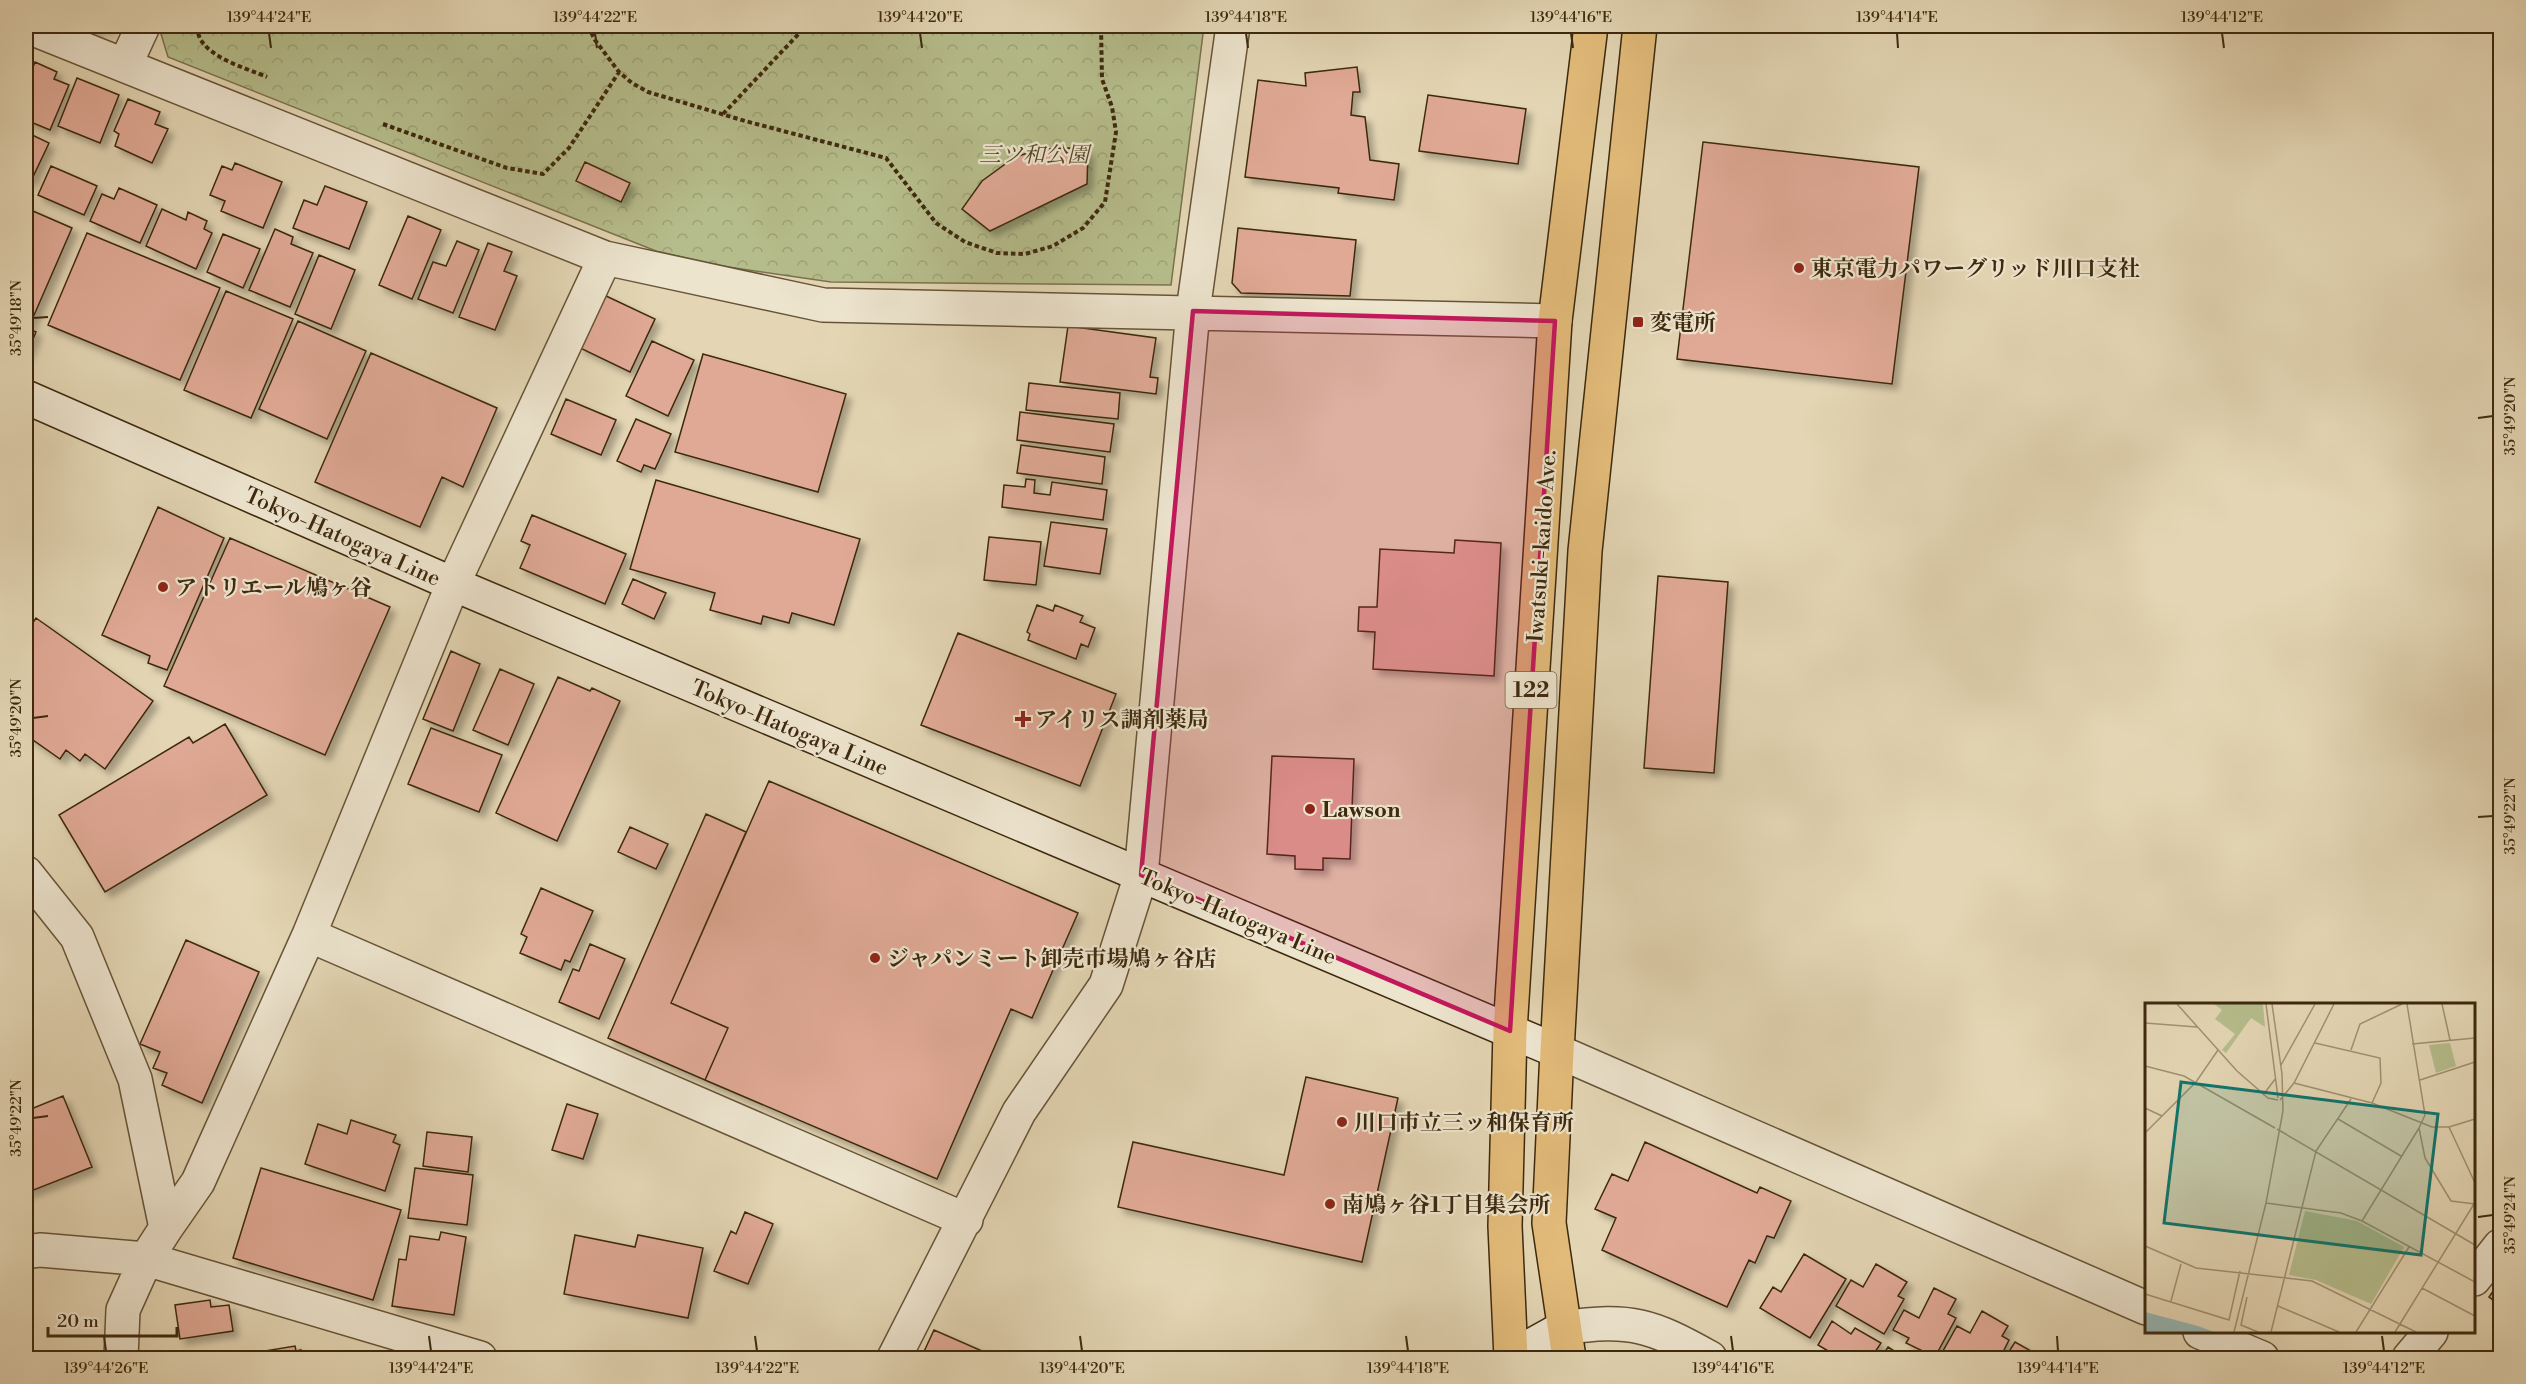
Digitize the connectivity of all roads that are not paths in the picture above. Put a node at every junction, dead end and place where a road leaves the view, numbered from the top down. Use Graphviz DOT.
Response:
graph roads {
  1 [pos="26,26"];
  2 [pos="143,26"];
  3 [pos="1233,26"];
  4 [pos="1591,26"];
  5 [pos="1640,26"];
  6 [pos="125,65"];
  7 [pos="604,258"];
  8 [pos="1193,311"];
  9 [pos="1555,321"];
  10 [pos="26,397"];
  11 [pos="453,584"];
  12 [pos="26,873"];
  13 [pos="1141,875"];
  14 [pos="309,935"];
  15 [pos="1510,1031"];
  16 [pos="1557,1051"];
  17 [pos="966,1220"];
  18 [pos="166,1228"];
  19 [pos="2500,1246"];
  20 [pos="26,1252"];
  21 [pos="146,1258"];
  22 [pos="2475,1278"];
  23 [pos="2145,1308"];
  24 [pos="2202,1333"];
  25 [pos="2430,1333"];
  26 [pos="1566,1343"];
  27 [pos="1510,1358"];
  28 [pos="121,1359"];
  29 [pos="480,1359"];
  30 [pos="894,1359"];
  31 [pos="1710,1359"];
  32 [pos="2262,1359"];
  33 [pos="2409,1359"];
  1 -- 6 [label="street"];
  2 -- 6 [label="street"];
  3 -- 8 [label="street"];
  4 -- 9 [label="highway, Iwatsuki-kaido Ave. / 122"];
  5 -- 16 [label="highway, Iwatsuki-kaido Ave. / 122"];
  6 -- 7 [label="street"];
  7 -- 8 [label="street"];
  7 -- 11 [label="street"];
  8 -- 9 [label="street"];
  8 -- 13 [label="street"];
  9 -- 15 [label="highway, Iwatsuki-kaido Ave. / 122"];
  10 -- 11 [label="street, Tokyo-Hatogaya Line"];
  11 -- 13 [label="street, Tokyo-Hatogaya Line"];
  11 -- 14 [label="street"];
  12 -- 18 [label="street"];
  13 -- 15 [label="street, Tokyo-Hatogaya Line"];
  13 -- 17 [label="street"];
  14 -- 17 [label="street"];
  14 -- 18 [label="street"];
  15 -- 16 [label="street, Tokyo-Hatogaya Line"];
  15 -- 27 [label="highway, Iwatsuki-kaido Ave. / 122"];
  16 -- 23 [label="street, Tokyo-Hatogaya Line"];
  16 -- 26 [label="highway, Iwatsuki-kaido Ave. / 122"];
  17 -- 30 [label="street"];
  18 -- 21 [label="street"];
  19 -- 22 [label="street"];
  20 -- 21 [label="street"];
  21 -- 28 [label="street"];
  21 -- 29 [label="street"];
  24 -- 32 [label="street"];
  25 -- 33 [label="street"];
  26 -- 27 [label="street"];
  26 -- 31 [label="street"];
}
